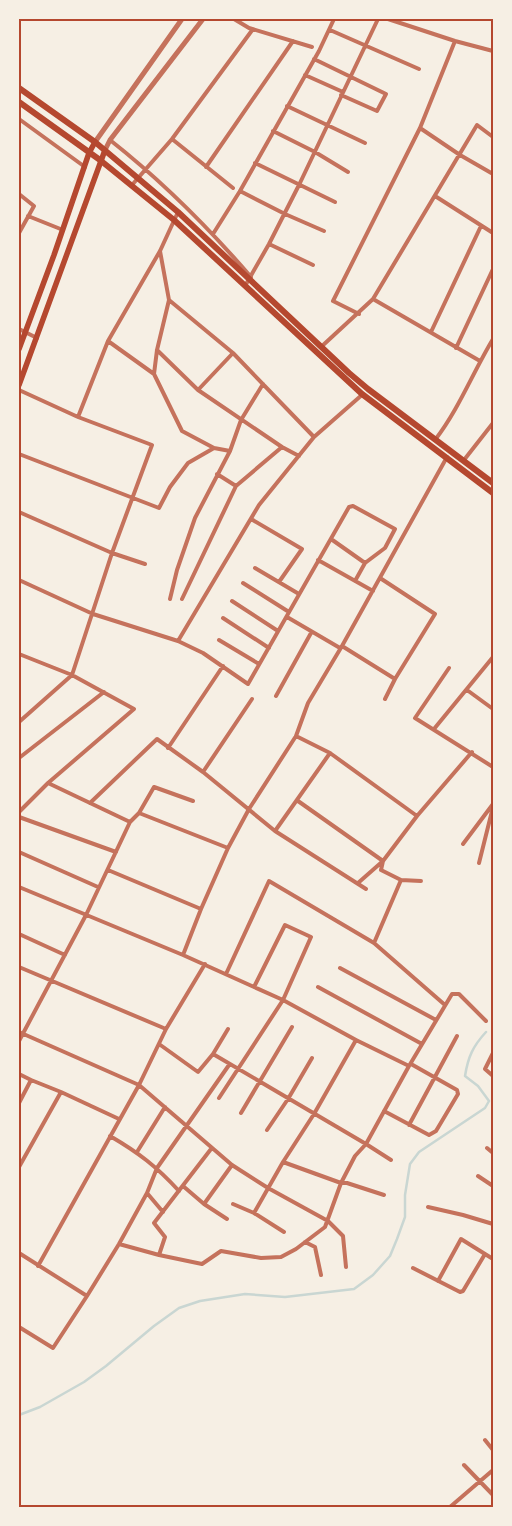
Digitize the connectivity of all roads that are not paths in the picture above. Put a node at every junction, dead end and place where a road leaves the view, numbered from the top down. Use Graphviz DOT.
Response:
graph roads {
  1 [pos="182,19"];
  2 [pos="203,19"];
  3 [pos="234,19"];
  4 [pos="334,19"];
  5 [pos="378,19"];
  6 [pos="388,19"];
  7 [pos="253,29"];
  8 [pos="330,30"];
  9 [pos="293,40"];
  10 [pos="455,42"];
  11 [pos="312,46"];
  12 [pos="365,46"];
  13 [pos="493,51"];
  14 [pos="314,60"];
  15 [pos="419,70"];
  16 [pos="305,75"];
  17 [pos="350,76"];
  18 [pos="19,88"];
  19 [pos="342,94"];
  20 [pos="19,102"];
  21 [pos="287,106"];
  22 [pos="19,119"];
  23 [pos="328,124"];
  24 [pos="420,128"];
  25 [pos="273,131"];
  26 [pos="493,137"];
  27 [pos="172,139"];
  28 [pos="110,140"];
  29 [pos="95,142"];
  30 [pos="365,143"];
  31 [pos="105,150"];
  32 [pos="315,152"];
  33 [pos="89,153"];
  34 [pos="460,155"];
  35 [pos="100,160"];
  36 [pos="255,163"];
  37 [pos="85,167"];
  38 [pos="206,167"];
  39 [pos="146,169"];
  40 [pos="348,172"];
  41 [pos="493,174"];
  42 [pos="138,178"];
  43 [pos="299,185"];
  44 [pos="132,186"];
  45 [pos="233,188"];
  46 [pos="240,190"];
  47 [pos="19,194"];
  48 [pos="434,196"];
  49 [pos="335,202"];
  50 [pos="178,212"];
  51 [pos="284,214"];
  52 [pos="28,216"];
  53 [pos="174,220"];
  54 [pos="481,226"];
  55 [pos="63,230"];
  56 [pos="324,231"];
  57 [pos="19,233"];
  58 [pos="493,233"];
  59 [pos="213,234"];
  60 [pos="268,244"];
  61 [pos="160,250"];
  62 [pos="313,265"];
  63 [pos="493,269"];
  64 [pos="48,270"];
  65 [pos="59,274"];
  66 [pos="250,278"];
  67 [pos="245,286"];
  68 [pos="373,299"];
  69 [pos="168,300"];
  70 [pos="359,314"];
  71 [pos="19,329"];
  72 [pos="26,332"];
  73 [pos="431,332"];
  74 [pos="37,338"];
  75 [pos="493,339"];
  76 [pos="108,341"];
  77 [pos="322,347"];
  78 [pos="456,348"];
  79 [pos="19,349"];
  80 [pos="157,350"];
  81 [pos="315,352"];
  82 [pos="233,353"];
  83 [pos="480,361"];
  84 [pos="154,374"];
  85 [pos="264,384"];
  86 [pos="19,385"];
  87 [pos="368,389"];
  88 [pos="19,390"];
  89 [pos="198,390"];
  90 [pos="362,394"];
  91 [pos="78,417"];
  92 [pos="241,420"];
  93 [pos="493,424"];
  94 [pos="314,437"];
  95 [pos="436,440"];
  96 [pos="282,447"];
  97 [pos="214,448"];
  98 [pos="230,451"];
  99 [pos="452,452"];
  100 [pos="19,454"];
  101 [pos="298,456"];
  102 [pos="447,458"];
  103 [pos="464,460"];
  104 [pos="217,474"];
  105 [pos="493,483"];
  106 [pos="236,486"];
  107 [pos="493,493"];
  108 [pos="132,499"];
  109 [pos="19,512"];
  110 [pos="251,519"];
  111 [pos="395,529"];
  112 [pos="404,534"];
  113 [pos="331,539"];
  114 [pos="112,553"];
  115 [pos="318,560"];
  116 [pos="365,563"];
  117 [pos="145,564"];
  118 [pos="255,568"];
  119 [pos="380,578"];
  120 [pos="19,580"];
  121 [pos="355,580"];
  122 [pos="279,582"];
  123 [pos="243,583"];
  124 [pos="373,592"];
  125 [pos="299,594"];
  126 [pos="182,599"];
  127 [pos="170,600"];
  128 [pos="232,602"];
  129 [pos="289,612"];
  130 [pos="93,614"];
  131 [pos="287,617"];
  132 [pos="223,618"];
  133 [pos="278,631"];
  134 [pos="312,633"];
  135 [pos="218,640"];
  136 [pos="178,641"];
  137 [pos="341,647"];
  138 [pos="269,648"];
  139 [pos="19,654"];
  140 [pos="493,657"];
  141 [pos="260,664"];
  142 [pos="223,666"];
  143 [pos="449,668"];
  144 [pos="72,675"];
  145 [pos="395,678"];
  146 [pos="467,690"];
  147 [pos="104,692"];
  148 [pos="276,696"];
  149 [pos="252,699"];
  150 [pos="385,699"];
  151 [pos="493,709"];
  152 [pos="19,716"];
  153 [pos="24,718"];
  154 [pos="19,722"];
  155 [pos="434,729"];
  156 [pos="296,736"];
  157 [pos="168,748"];
  158 [pos="472,752"];
  159 [pos="330,753"];
  160 [pos="19,758"];
  161 [pos="493,767"];
  162 [pos="203,772"];
  163 [pos="48,783"];
  164 [pos="193,801"];
  165 [pos="298,801"];
  166 [pos="90,803"];
  167 [pos="493,806"];
  168 [pos="249,809"];
  169 [pos="19,812"];
  170 [pos="139,813"];
  171 [pos="417,816"];
  172 [pos="19,817"];
  173 [pos="130,822"];
  174 [pos="275,831"];
  175 [pos="463,844"];
  176 [pos="228,848"];
  177 [pos="19,852"];
  178 [pos="116,852"];
  179 [pos="383,861"];
  180 [pos="479,863"];
  181 [pos="108,870"];
  182 [pos="401,880"];
  183 [pos="421,881"];
  184 [pos="358,883"];
  185 [pos="19,887"];
  186 [pos="98,887"];
  187 [pos="366,888"];
  188 [pos="201,909"];
  189 [pos="86,915"];
  190 [pos="19,934"];
  191 [pos="374,943"];
  192 [pos="64,955"];
  193 [pos="183,955"];
  194 [pos="205,964"];
  195 [pos="19,967"];
  196 [pos="340,968"];
  197 [pos="226,974"];
  198 [pos="50,981"];
  199 [pos="254,987"];
  200 [pos="318,987"];
  201 [pos="283,1000"];
  202 [pos="445,1004"];
  203 [pos="436,1020"];
  204 [pos="486,1021"];
  205 [pos="292,1027"];
  206 [pos="166,1029"];
  207 [pos="228,1029"];
  208 [pos="21,1033"];
  209 [pos="457,1036"];
  210 [pos="356,1040"];
  211 [pos="19,1041"];
  212 [pos="159,1044"];
  213 [pos="422,1044"];
  214 [pos="493,1053"];
  215 [pos="212,1054"];
  216 [pos="312,1058"];
  217 [pos="229,1064"];
  218 [pos="410,1065"];
  219 [pos="238,1069"];
  220 [pos="19,1074"];
  221 [pos="493,1076"];
  222 [pos="436,1078"];
  223 [pos="31,1080"];
  224 [pos="259,1082"];
  225 [pos="139,1085"];
  226 [pos="61,1092"];
  227 [pos="219,1098"];
  228 [pos="288,1099"];
  229 [pos="19,1103"];
  230 [pos="165,1107"];
  231 [pos="384,1111"];
  232 [pos="241,1113"];
  233 [pos="314,1114"];
  234 [pos="119,1119"];
  235 [pos="187,1126"];
  236 [pos="409,1126"];
  237 [pos="267,1130"];
  238 [pos="110,1136"];
  239 [pos="366,1144"];
  240 [pos="487,1148"];
  241 [pos="211,1149"];
  242 [pos="137,1152"];
  243 [pos="493,1152"];
  244 [pos="391,1160"];
  245 [pos="283,1162"];
  246 [pos="232,1165"];
  247 [pos="19,1167"];
  248 [pos="157,1168"];
  249 [pos="478,1176"];
  250 [pos="340,1183"];
  251 [pos="182,1186"];
  252 [pos="493,1186"];
  253 [pos="268,1188"];
  254 [pos="180,1191"];
  255 [pos="147,1193"];
  256 [pos="384,1195"];
  257 [pos="204,1204"];
  258 [pos="234,1204"];
  259 [pos="428,1207"];
  260 [pos="163,1212"];
  261 [pos="254,1214"];
  262 [pos="226,1219"];
  263 [pos="328,1221"];
  264 [pos="493,1224"];
  265 [pos="284,1232"];
  266 [pos="304,1242"];
  267 [pos="119,1244"];
  268 [pos="19,1253"];
  269 [pos="484,1254"];
  270 [pos="159,1255"];
  271 [pos="493,1259"];
  272 [pos="38,1266"];
  273 [pos="346,1267"];
  274 [pos="413,1268"];
  275 [pos="321,1274"];
  276 [pos="438,1281"];
  277 [pos="88,1296"];
  278 [pos="19,1327"];
  279 [pos="485,1440"];
  280 [pos="493,1450"];
  281 [pos="464,1465"];
  282 [pos="493,1470"];
  283 [pos="480,1480"];
  284 [pos="493,1495"];
  285 [pos="450,1507"];
  1 -- 29 [label="street"];
  2 -- 28 [label="street"];
  3 -- 7 [label="street"];
  4 -- 8 [label="street"];
  5 -- 12 [label="street"];
  6 -- 10 [label="street"];
  7 -- 9 [label="street"];
  7 -- 27 [label="street"];
  8 -- 12 [label="street"];
  8 -- 14 [label="street"];
  9 -- 11 [label="street"];
  9 -- 38 [label="street"];
  10 -- 13 [label="street"];
  10 -- 24 [label="street"];
  12 -- 15 [label="street"];
  12 -- 17 [label="street"];
  14 -- 16 [label="street"];
  14 -- 17 [label="street"];
  16 -- 19 [label="street"];
  16 -- 21 [label="street"];
  17 -- 19 [label="street"];
  17 -- 19 [label="street"];
  18 -- 29 [label="main road"];
  19 -- 23 [label="street"];
  20 -- 33 [label="main road"];
  21 -- 23 [label="street"];
  21 -- 25 [label="street"];
  22 -- 37 [label="street"];
  23 -- 30 [label="street"];
  23 -- 32 [label="street"];
  24 -- 34 [label="street"];
  24 -- 70 [label="street"];
  25 -- 32 [label="street"];
  25 -- 36 [label="street"];
  26 -- 34 [label="street"];
  27 -- 38 [label="street"];
  27 -- 39 [label="street"];
  28 -- 31 [label="street"];
  28 -- 39 [label="street"];
  29 -- 31 [label="main road"];
  29 -- 33 [label="main road"];
  31 -- 35 [label="main road"];
  31 -- 42 [label="main road"];
  32 -- 40 [label="street"];
  32 -- 43 [label="street"];
  33 -- 35 [label="main road"];
  33 -- 37 [label="main road"];
  34 -- 41 [label="street"];
  34 -- 48 [label="street"];
  35 -- 44 [label="main road"];
  35 -- 65 [label="main road"];
  36 -- 43 [label="street"];
  36 -- 46 [label="street"];
  37 -- 55 [label="main road"];
  38 -- 45 [label="street"];
  39 -- 42 [label="street"];
  39 -- 59 [label="street"];
  42 -- 44 [label="street"];
  42 -- 50 [label="main road"];
  43 -- 49 [label="street"];
  43 -- 51 [label="street"];
  44 -- 53 [label="main road"];
  46 -- 51 [label="street"];
  46 -- 59 [label="street"];
  47 -- 52 [label="street"];
  48 -- 54 [label="street"];
  48 -- 68 [label="street"];
  50 -- 53 [label="street"];
  50 -- 66 [label="main road"];
  51 -- 56 [label="street"];
  51 -- 60 [label="street"];
  52 -- 55 [label="street"];
  52 -- 57 [label="street"];
  53 -- 61 [label="street"];
  53 -- 67 [label="main road"];
  54 -- 58 [label="street"];
  54 -- 73 [label="street"];
  55 -- 64 [label="main road"];
  59 -- 66 [label="street"];
  60 -- 62 [label="street"];
  60 -- 66 [label="street"];
  61 -- 69 [label="street"];
  61 -- 76 [label="street"];
  63 -- 78 [label="street"];
  64 -- 65 [label="main road"];
  64 -- 72 [label="main road"];
  65 -- 74 [label="main road"];
  66 -- 67 [label="street"];
  66 -- 77 [label="main road"];
  67 -- 81 [label="main road"];
  68 -- 70 [label="street"];
  68 -- 73 [label="street"];
  69 -- 80 [label="street"];
  69 -- 82 [label="street"];
  70 -- 77 [label="street"];
  71 -- 72 [label="street"];
  72 -- 74 [label="street"];
  72 -- 79 [label="main road"];
  73 -- 78 [label="street"];
  74 -- 86 [label="main road"];
  75 -- 83 [label="street"];
  76 -- 84 [label="street"];
  76 -- 91 [label="street"];
  77 -- 81 [label="street"];
  77 -- 87 [label="main road"];
  78 -- 83 [label="street"];
  80 -- 84 [label="street"];
  80 -- 89 [label="street"];
  81 -- 90 [label="main road"];
  82 -- 85 [label="street"];
  82 -- 89 [label="street"];
  83 -- 95 [label="street"];
  84 -- 97 [label="street"];
  85 -- 92 [label="street"];
  85 -- 94 [label="street"];
  87 -- 90 [label="street"];
  87 -- 95 [label="main road"];
  88 -- 91 [label="street"];
  89 -- 92 [label="street"];
  90 -- 94 [label="street"];
  90 -- 102 [label="main road"];
  91 -- 108 [label="street"];
  92 -- 96 [label="street"];
  92 -- 98 [label="street"];
  93 -- 103 [label="street"];
  94 -- 101 [label="street"];
  95 -- 99 [label="main road"];
  96 -- 101 [label="street"];
  96 -- 106 [label="street"];
  97 -- 98 [label="street"];
  97 -- 108 [label="street"];
  98 -- 104 [label="street"];
  99 -- 102 [label="street"];
  99 -- 103 [label="main road"];
  100 -- 108 [label="street"];
  101 -- 110 [label="street"];
  102 -- 107 [label="main road"];
  102 -- 112 [label="street"];
  103 -- 105 [label="main road"];
  104 -- 106 [label="street"];
  104 -- 127 [label="street"];
  106 -- 126 [label="street"];
  108 -- 114 [label="street"];
  109 -- 114 [label="street"];
  110 -- 122 [label="street"];
  110 -- 136 [label="street"];
  111 -- 112 [label="street"];
  111 -- 113 [label="street"];
  111 -- 116 [label="street"];
  112 -- 119 [label="street"];
  113 -- 115 [label="street"];
  113 -- 116 [label="street"];
  114 -- 117 [label="street"];
  114 -- 130 [label="street"];
  115 -- 121 [label="street"];
  115 -- 125 [label="street"];
  116 -- 121 [label="street"];
  118 -- 122 [label="street"];
  119 -- 124 [label="street"];
  119 -- 145 [label="street"];
  120 -- 130 [label="street"];
  121 -- 124 [label="street"];
  122 -- 125 [label="street"];
  123 -- 129 [label="street"];
  124 -- 137 [label="street"];
  125 -- 129 [label="street"];
  128 -- 133 [label="street"];
  129 -- 131 [label="street"];
  130 -- 136 [label="street"];
  130 -- 144 [label="street"];
  131 -- 133 [label="street"];
  131 -- 134 [label="street"];
  132 -- 138 [label="street"];
  133 -- 138 [label="street"];
  134 -- 137 [label="street"];
  134 -- 148 [label="street"];
  135 -- 141 [label="street"];
  136 -- 142 [label="street"];
  137 -- 145 [label="street"];
  137 -- 156 [label="street"];
  138 -- 141 [label="street"];
  139 -- 144 [label="street"];
  140 -- 146 [label="street"];
  141 -- 142 [label="street"];
  142 -- 157 [label="street"];
  143 -- 155 [label="street"];
  144 -- 147 [label="street"];
  144 -- 153 [label="street"];
  145 -- 150 [label="street"];
  146 -- 151 [label="street"];
  146 -- 155 [label="street"];
  147 -- 160 [label="street"];
  147 -- 163 [label="street"];
  149 -- 162 [label="street"];
  152 -- 153 [label="street"];
  153 -- 154 [label="street"];
  155 -- 158 [label="street"];
  156 -- 159 [label="street"];
  156 -- 168 [label="street"];
  157 -- 162 [label="street"];
  157 -- 166 [label="street"];
  158 -- 161 [label="street"];
  158 -- 171 [label="street"];
  159 -- 165 [label="street"];
  159 -- 171 [label="street"];
  162 -- 168 [label="street"];
  163 -- 166 [label="street"];
  163 -- 169 [label="street"];
  164 -- 170 [label="street"];
  165 -- 174 [label="street"];
  165 -- 179 [label="street"];
  166 -- 173 [label="street"];
  167 -- 175 [label="street"];
  167 -- 180 [label="street"];
  168 -- 174 [label="street"];
  168 -- 176 [label="street"];
  170 -- 173 [label="street"];
  170 -- 176 [label="street"];
  171 -- 179 [label="street"];
  172 -- 178 [label="street"];
  173 -- 178 [label="street"];
  174 -- 184 [label="street"];
  176 -- 188 [label="street"];
  177 -- 186 [label="street"];
  178 -- 181 [label="street"];
  179 -- 182 [label="street"];
  179 -- 184 [label="street"];
  181 -- 186 [label="street"];
  181 -- 188 [label="street"];
  182 -- 183 [label="street"];
  182 -- 191 [label="street"];
  184 -- 187 [label="street"];
  185 -- 189 [label="street"];
  186 -- 189 [label="street"];
  188 -- 193 [label="street"];
  189 -- 192 [label="street"];
  189 -- 193 [label="street"];
  190 -- 192 [label="street"];
  191 -- 197 [label="street"];
  191 -- 202 [label="street"];
  192 -- 198 [label="street"];
  193 -- 194 [label="street"];
  194 -- 197 [label="street"];
  194 -- 206 [label="street"];
  195 -- 198 [label="street"];
  196 -- 203 [label="street"];
  197 -- 199 [label="street"];
  198 -- 206 [label="street"];
  198 -- 208 [label="street"];
  199 -- 201 [label="street"];
  199 -- 201 [label="street"];
  200 -- 213 [label="street"];
  201 -- 210 [label="street"];
  201 -- 219 [label="street"];
  202 -- 203 [label="street"];
  202 -- 204 [label="street"];
  203 -- 213 [label="street"];
  205 -- 224 [label="street"];
  206 -- 212 [label="street"];
  207 -- 215 [label="street"];
  208 -- 211 [label="street"];
  208 -- 225 [label="street"];
  209 -- 222 [label="street"];
  210 -- 218 [label="street"];
  210 -- 233 [label="street"];
  212 -- 215 [label="street"];
  212 -- 225 [label="street"];
  213 -- 218 [label="street"];
  214 -- 221 [label="street"];
  215 -- 217 [label="street"];
  216 -- 228 [label="street"];
  217 -- 219 [label="street"];
  217 -- 235 [label="street"];
  218 -- 222 [label="street"];
  218 -- 231 [label="street"];
  219 -- 224 [label="street"];
  219 -- 227 [label="street"];
  220 -- 223 [label="street"];
  222 -- 236 [label="street"];
  222 -- 236 [label="street"];
  223 -- 226 [label="street"];
  223 -- 229 [label="street"];
  224 -- 228 [label="street"];
  224 -- 232 [label="street"];
  225 -- 230 [label="street"];
  225 -- 234 [label="street"];
  226 -- 234 [label="street"];
  226 -- 247 [label="street"];
  228 -- 233 [label="street"];
  228 -- 237 [label="street"];
  230 -- 235 [label="street"];
  230 -- 242 [label="street"];
  231 -- 236 [label="street"];
  231 -- 239 [label="street"];
  233 -- 239 [label="street"];
  233 -- 245 [label="street"];
  234 -- 238 [label="street"];
  235 -- 241 [label="street"];
  235 -- 248 [label="street"];
  238 -- 242 [label="street"];
  238 -- 272 [label="street"];
  239 -- 244 [label="street"];
  239 -- 250 [label="street"];
  240 -- 243 [label="street"];
  241 -- 246 [label="street"];
  241 -- 251 [label="street"];
  242 -- 248 [label="street"];
  245 -- 250 [label="street"];
  245 -- 253 [label="street"];
  246 -- 253 [label="street"];
  246 -- 257 [label="street"];
  248 -- 254 [label="street"];
  248 -- 255 [label="street"];
  249 -- 252 [label="street"];
  250 -- 256 [label="street"];
  250 -- 263 [label="street"];
  251 -- 254 [label="street"];
  251 -- 257 [label="street"];
  253 -- 261 [label="street"];
  253 -- 263 [label="street"];
  254 -- 260 [label="street"];
  255 -- 260 [label="street"];
  255 -- 267 [label="street"];
  257 -- 262 [label="street"];
  258 -- 261 [label="street"];
  259 -- 264 [label="street"];
  260 -- 270 [label="street"];
  261 -- 265 [label="street"];
  263 -- 266 [label="street"];
  263 -- 273 [label="street"];
  266 -- 270 [label="street"];
  266 -- 275 [label="street"];
  267 -- 270 [label="street"];
  267 -- 277 [label="street"];
  268 -- 272 [label="street"];
  269 -- 271 [label="street"];
  269 -- 276 [label="street"];
  269 -- 276 [label="street"];
  272 -- 277 [label="street"];
  274 -- 276 [label="street"];
  277 -- 278 [label="street"];
  279 -- 280 [label="street"];
  281 -- 283 [label="street"];
  282 -- 283 [label="street"];
  283 -- 284 [label="street"];
  283 -- 285 [label="street"];
}
